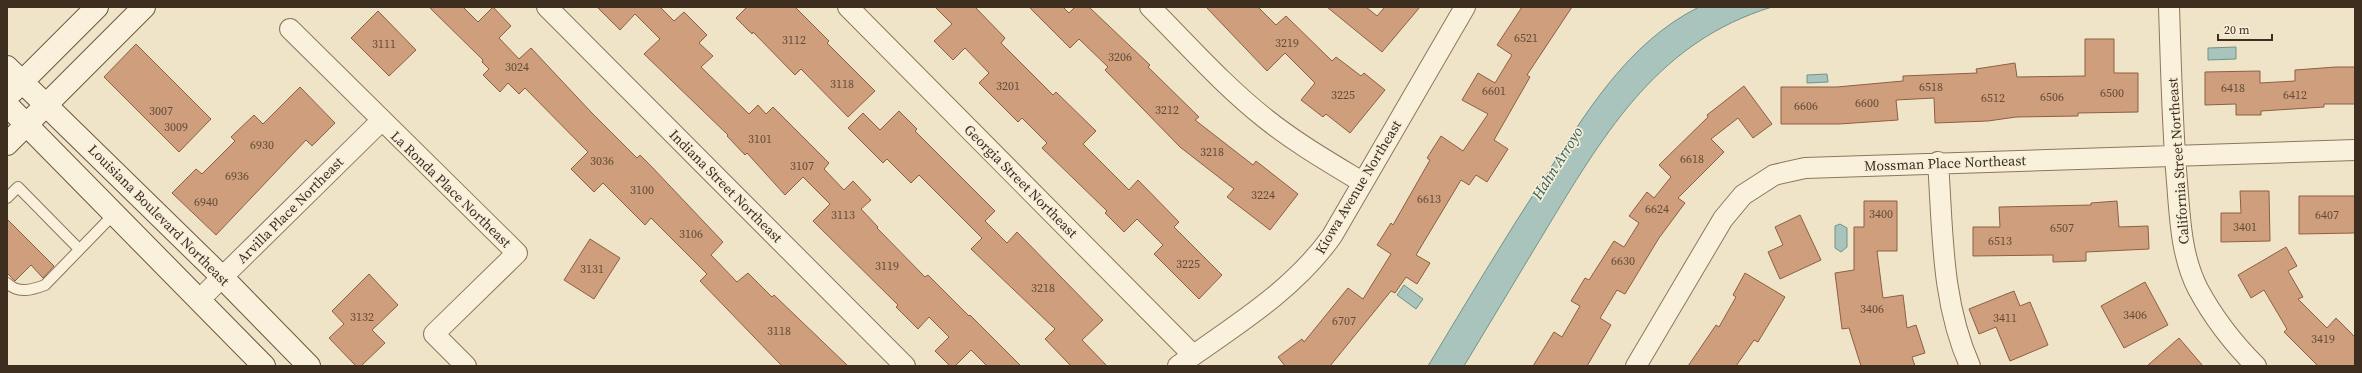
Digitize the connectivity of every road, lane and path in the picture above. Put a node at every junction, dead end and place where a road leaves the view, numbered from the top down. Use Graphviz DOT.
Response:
graph roads {
  1 [pos="97,7"];
  2 [pos="144,7"];
  3 [pos="547,7"];
  4 [pos="848,7"];
  5 [pos="1150,7"];
  6 [pos="1465,7"];
  7 [pos="2169,7"];
  8 [pos="290,29"];
  9 [pos="7,67"];
  10 [pos="22,82"];
  11 [pos="7,97"];
  12 [pos="46,104"];
  13 [pos="7,105"];
  14 [pos="381,121"];
  15 [pos="26,125"];
  16 [pos="7,144"];
  17 [pos="2355,150"];
  18 [pos="2175,156"];
  19 [pos="1938,162"];
  20 [pos="1362,182"];
  21 [pos="7,198"];
  22 [pos="115,213"];
  23 [pos="79,249"];
  24 [pos="223,278"];
  25 [pos="7,283"];
  26 [pos="199,300"];
  27 [pos="1186,361"];
  28 [pos="264,366"];
  29 [pos="309,366"];
  30 [pos="466,366"];
  31 [pos="905,366"];
  32 [pos="1636,366"];
  33 [pos="1970,366"];
  34 [pos="2256,366"];
  1 -- 10 [label="main road"];
  2 -- 12 [label="main road"];
  3 -- 31 [label="street, Indiana Street Northeast"];
  4 -- 27 [label="street, Georgia Street Northeast"];
  5 -- 20 [label="street"];
  6 -- 20 [label="street, Kiowa Avenue Northeast"];
  7 -- 18 [label="street, California Street Northeast"];
  8 -- 14 [label="street, La Ronda Place Northeast"];
  9 -- 10 [label="main road, Louisiana Boulevard Northeast"];
  10 -- 11 [label="main road"];
  10 -- 12 [label="main road, Louisiana Boulevard Northeast"];
  12 -- 15 [label="main road"];
  12 -- 24 [label="main road, Louisiana Boulevard Northeast"];
  13 -- 15 [label="main road"];
  14 -- 24 [label="street, Arvilla Place Northeast"];
  14 -- 30 [label="street, La Ronda Place Northeast"];
  15 -- 16 [label="main road"];
  15 -- 22 [label="main road"];
  17 -- 18 [label="street, Mossman Place Northeast"];
  18 -- 19 [label="street, Mossman Place Northeast"];
  18 -- 34 [label="street, California Street Northeast"];
  19 -- 32 [label="street, Mossman Place Northeast"];
  19 -- 33 [label="street"];
  20 -- 27 [label="street, Kiowa Avenue Northeast"];
  21 -- 23 [label="lane"];
  22 -- 23 [label="lane"];
  22 -- 26 [label="main road"];
  23 -- 25 [label="lane"];
  24 -- 26 [label="street, Arvilla Place Northeast"];
  24 -- 29 [label="main road, Louisiana Boulevard Northeast"];
  26 -- 28 [label="main road"];
}
